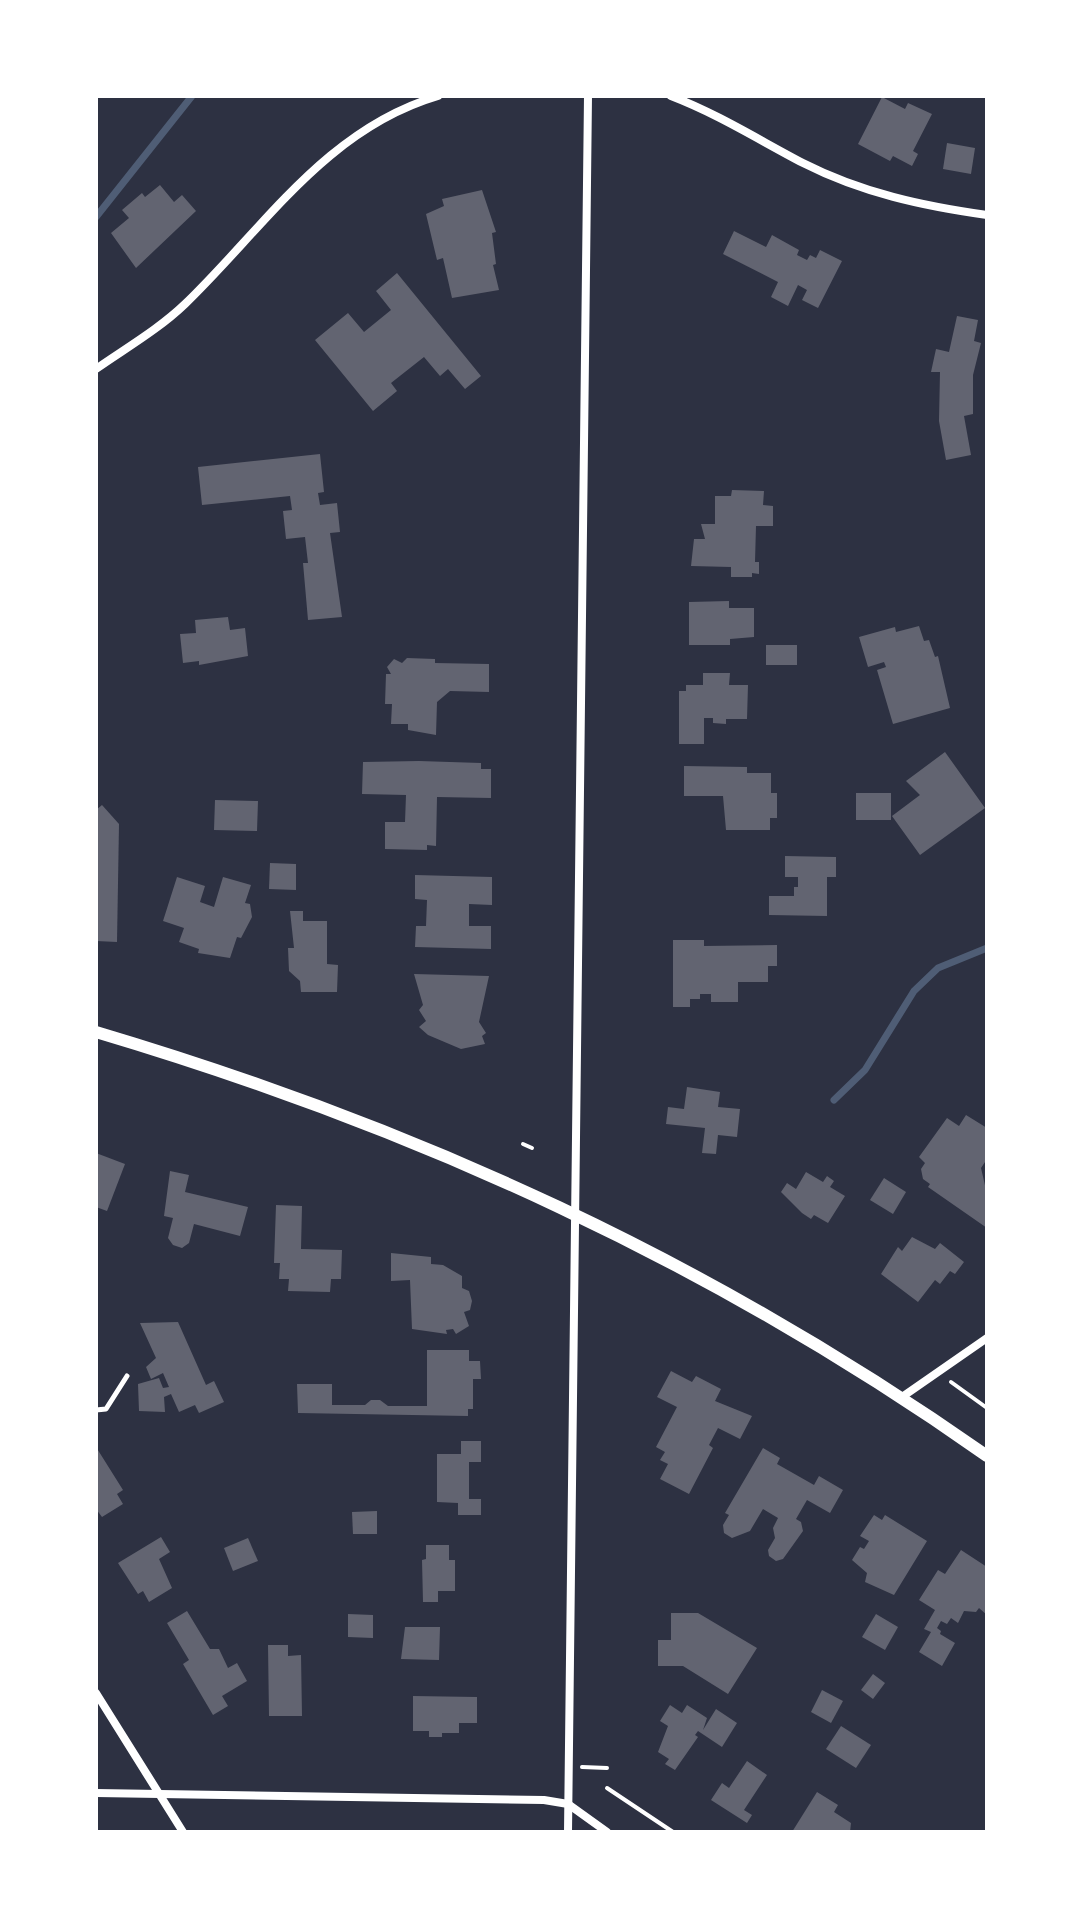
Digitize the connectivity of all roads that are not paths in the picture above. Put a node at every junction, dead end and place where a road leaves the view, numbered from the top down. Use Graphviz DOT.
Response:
graph roads {
  1 [pos="438,96"];
  2 [pos="588,96"];
  3 [pos="671,96"];
  4 [pos="987,215"];
  5 [pos="96,369"];
  6 [pos="96,1032"];
  7 [pos="574,1211"];
  8 [pos="987,1338"];
  9 [pos="127,1376"];
  10 [pos="902,1397"];
  11 [pos="96,1410"];
  12 [pos="987,1456"];
  13 [pos="96,1693"];
  14 [pos="96,1793"];
  15 [pos="159,1794"];
  16 [pos="568,1804"];
  17 [pos="183,1832"];
  18 [pos="568,1832"];
  19 [pos="607,1832"];
  1 -- 5 [label="street"];
  2 -- 7 [label="street"];
  3 -- 4 [label="street"];
  6 -- 7 [label="street"];
  7 -- 10 [label="street"];
  7 -- 16 [label="street"];
  8 -- 10 [label="street"];
  9 -- 11 [label="lane"];
  10 -- 12 [label="street"];
  13 -- 15 [label="street"];
  14 -- 15 [label="street"];
  15 -- 16 [label="street"];
  15 -- 17 [label="street"];
  16 -- 18 [label="street"];
  16 -- 19 [label="street"];
}
